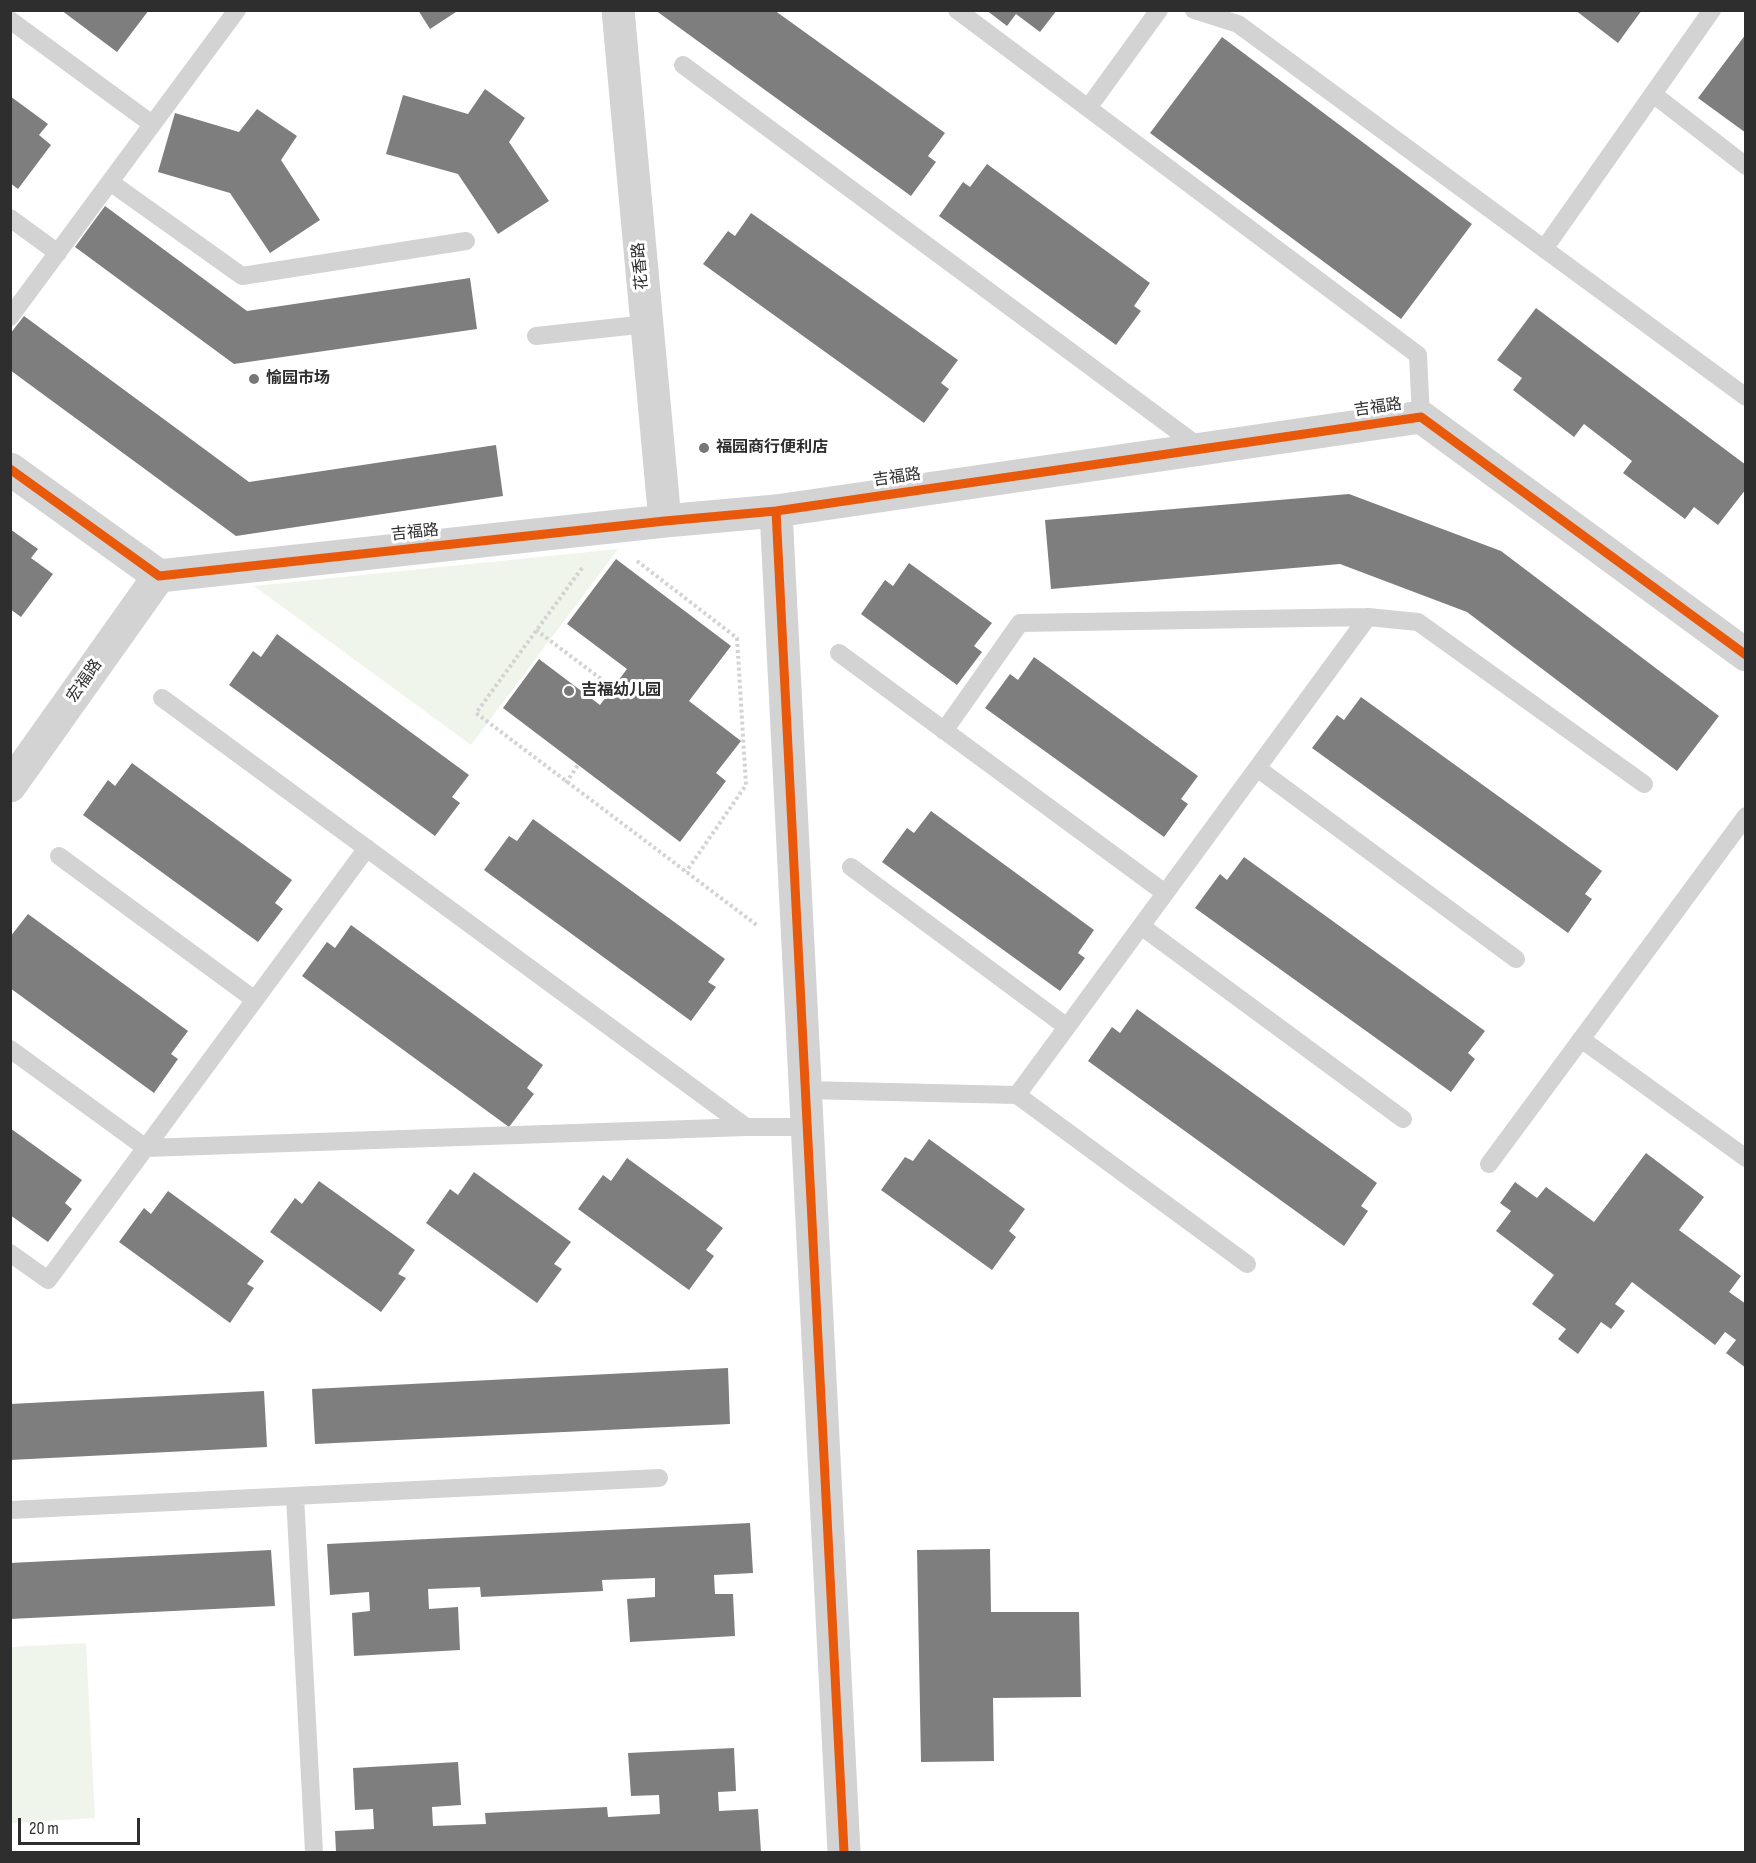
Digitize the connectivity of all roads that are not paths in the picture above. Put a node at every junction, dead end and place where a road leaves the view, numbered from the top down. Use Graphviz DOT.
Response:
graph roads {
  1 [pos="237,10"];
  2 [pos="618,10"];
  3 [pos="957,10"];
  4 [pos="1159,10"];
  5 [pos="1194,10"];
  6 [pos="1712,10"];
  7 [pos="10,20"];
  8 [pos="683,65"];
  9 [pos="1653,94"];
  10 [pos="1088,108"];
  11 [pos="152,124"];
  12 [pos="1746,166"];
  13 [pos="110,182"];
  14 [pos="10,218"];
  15 [pos="466,241"];
  16 [pos="1544,249"];
  17 [pos="58,253"];
  18 [pos="10,317"];
  19 [pos="647,324"];
  20 [pos="536,336"];
  21 [pos="1746,397"];
  22 [pos="1420,417"];
  23 [pos="1203,449"];
  24 [pos="10,469"];
  25 [pos="776,511"];
  26 [pos="665,521"];
  27 [pos="159,576"];
  28 [pos="1368,617"];
  29 [pos="839,653"];
  30 [pos="1746,655"];
  31 [pos="162,698"];
  32 [pos="944,731"];
  33 [pos="1257,768"];
  34 [pos="1644,784"];
  35 [pos="10,786"];
  36 [pos="1746,816"];
  37 [pos="367,848"];
  38 [pos="59,856"];
  39 [pos="851,867"];
  40 [pos="1165,893"];
  41 [pos="1141,926"];
  42 [pos="1516,959"];
  43 [pos="255,1000"];
  44 [pos="1067,1026"];
  45 [pos="1581,1039"];
  46 [pos="10,1049"];
  47 [pos="806,1090"];
  48 [pos="1017,1095"];
  49 [pos="1403,1119"];
  50 [pos="746,1127"];
  51 [pos="808,1127"];
  52 [pos="146,1149"];
  53 [pos="1746,1158"];
  54 [pos="1489,1164"];
  55 [pos="10,1253"];
  56 [pos="1247,1264"];
  57 [pos="659,1478"];
  58 [pos="295,1496"];
  59 [pos="10,1510"];
  60 [pos="314,1852"];
  61 [pos="844,1852"];
  1 -- 11 [label="lane"];
  2 -- 19 [label="street, 花香路"];
  3 -- 10 [label="lane"];
  4 -- 10 [label="lane"];
  5 -- 16 [label="lane"];
  6 -- 9 [label="lane"];
  7 -- 11 [label="lane"];
  8 -- 23 [label="lane"];
  9 -- 12 [label="lane"];
  9 -- 16 [label="lane"];
  10 -- 22 [label="lane"];
  11 -- 13 [label="lane"];
  13 -- 15 [label="lane"];
  13 -- 17 [label="lane"];
  14 -- 17 [label="lane"];
  16 -- 21 [label="lane"];
  17 -- 18 [label="lane"];
  19 -- 20 [label="lane"];
  19 -- 26 [label="street, 花香路"];
  22 -- 23 [label="street, 吉福路"];
  22 -- 30 [label="street, 吉福路"];
  23 -- 25 [label="street, 吉福路"];
  24 -- 27 [label="street"];
  25 -- 26 [label="street, 吉福路"];
  25 -- 47 [label="street"];
  26 -- 27 [label="street, 吉福路"];
  27 -- 35 [label="street, 宏福路"];
  28 -- 32 [label="lane"];
  28 -- 33 [label="lane"];
  28 -- 34 [label="lane"];
  29 -- 32 [label="lane"];
  31 -- 37 [label="lane"];
  32 -- 40 [label="lane"];
  33 -- 40 [label="lane"];
  33 -- 42 [label="lane"];
  36 -- 45 [label="lane"];
  37 -- 43 [label="lane"];
  37 -- 50 [label="lane"];
  38 -- 43 [label="lane"];
  39 -- 44 [label="lane"];
  40 -- 41 [label="lane"];
  41 -- 44 [label="lane"];
  41 -- 49 [label="lane"];
  43 -- 52 [label="lane"];
  44 -- 48 [label="lane"];
  45 -- 53 [label="lane"];
  45 -- 54 [label="lane"];
  46 -- 52 [label="lane"];
  47 -- 48 [label="lane"];
  47 -- 51 [label="street"];
  48 -- 56 [label="lane"];
  50 -- 51 [label="lane"];
  50 -- 52 [label="lane"];
  51 -- 61 [label="street"];
  52 -- 55 [label="lane"];
  57 -- 58 [label="lane"];
  58 -- 59 [label="lane"];
  58 -- 60 [label="lane"];
}
